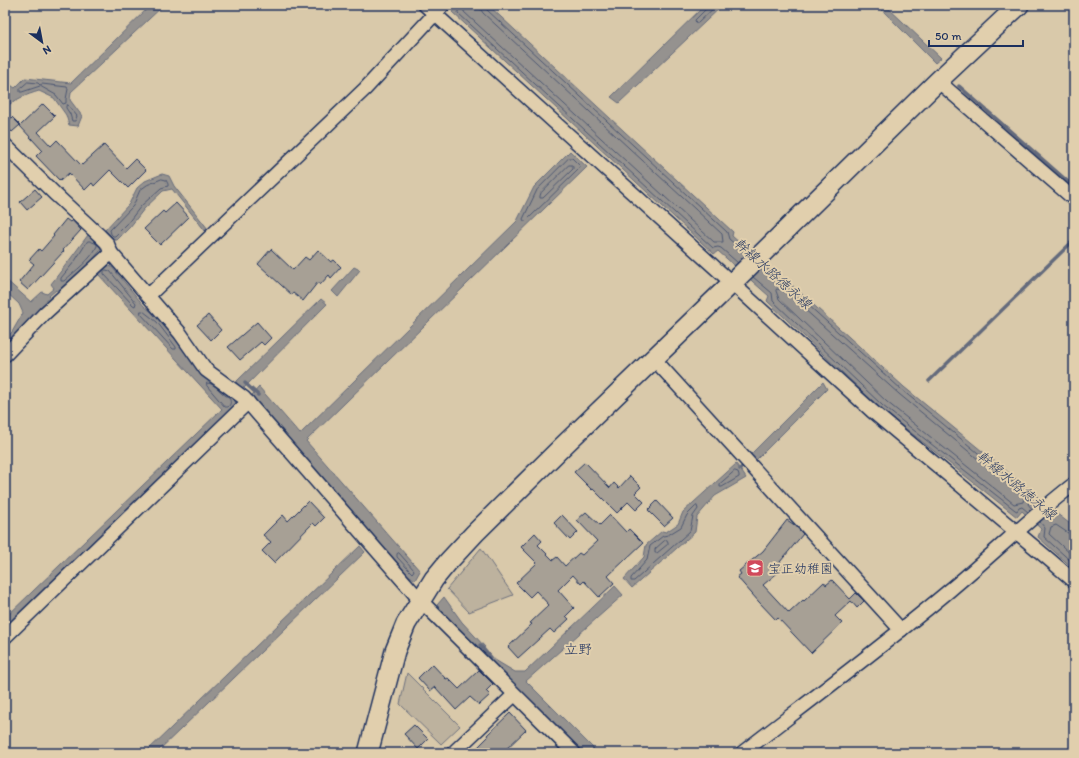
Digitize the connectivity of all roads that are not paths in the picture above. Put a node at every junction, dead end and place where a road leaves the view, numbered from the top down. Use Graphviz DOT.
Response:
graph roads {
  1 [pos="425,5"];
  2 [pos="1019,5"];
  3 [pos="439,9"];
  4 [pos="938,81"];
  5 [pos="5,145"];
  6 [pos="1074,200"];
  7 [pos="103,252"];
  8 [pos="732,283"];
  9 [pos="148,296"];
  10 [pos="5,355"];
  11 [pos="654,359"];
  12 [pos="240,395"];
  13 [pos="1074,484"];
  14 [pos="1017,532"];
  15 [pos="1074,581"];
  16 [pos="420,600"];
  17 [pos="901,630"];
  18 [pos="5,636"];
  19 [pos="514,695"];
  20 [pos="368,753"];
  21 [pos="454,753"];
  22 [pos="574,753"];
  23 [pos="742,753"];
  1 -- 3 [label="street"];
  2 -- 4 [label="street"];
  3 -- 8 [label="street"];
  3 -- 9 [label="street"];
  4 -- 6 [label="street"];
  4 -- 8 [label="street"];
  5 -- 7 [label="street"];
  7 -- 9 [label="street"];
  7 -- 10 [label="street"];
  8 -- 11 [label="street"];
  8 -- 14 [label="street"];
  9 -- 12 [label="street"];
  11 -- 16 [label="street"];
  11 -- 17 [label="street"];
  12 -- 16 [label="street"];
  12 -- 18 [label="street"];
  13 -- 14 [label="street"];
  14 -- 15 [label="street"];
  14 -- 17 [label="street"];
  16 -- 19 [label="street"];
  16 -- 20 [label="street"];
  17 -- 23 [label="street"];
  19 -- 21 [label="street"];
  19 -- 22 [label="street"];
}
